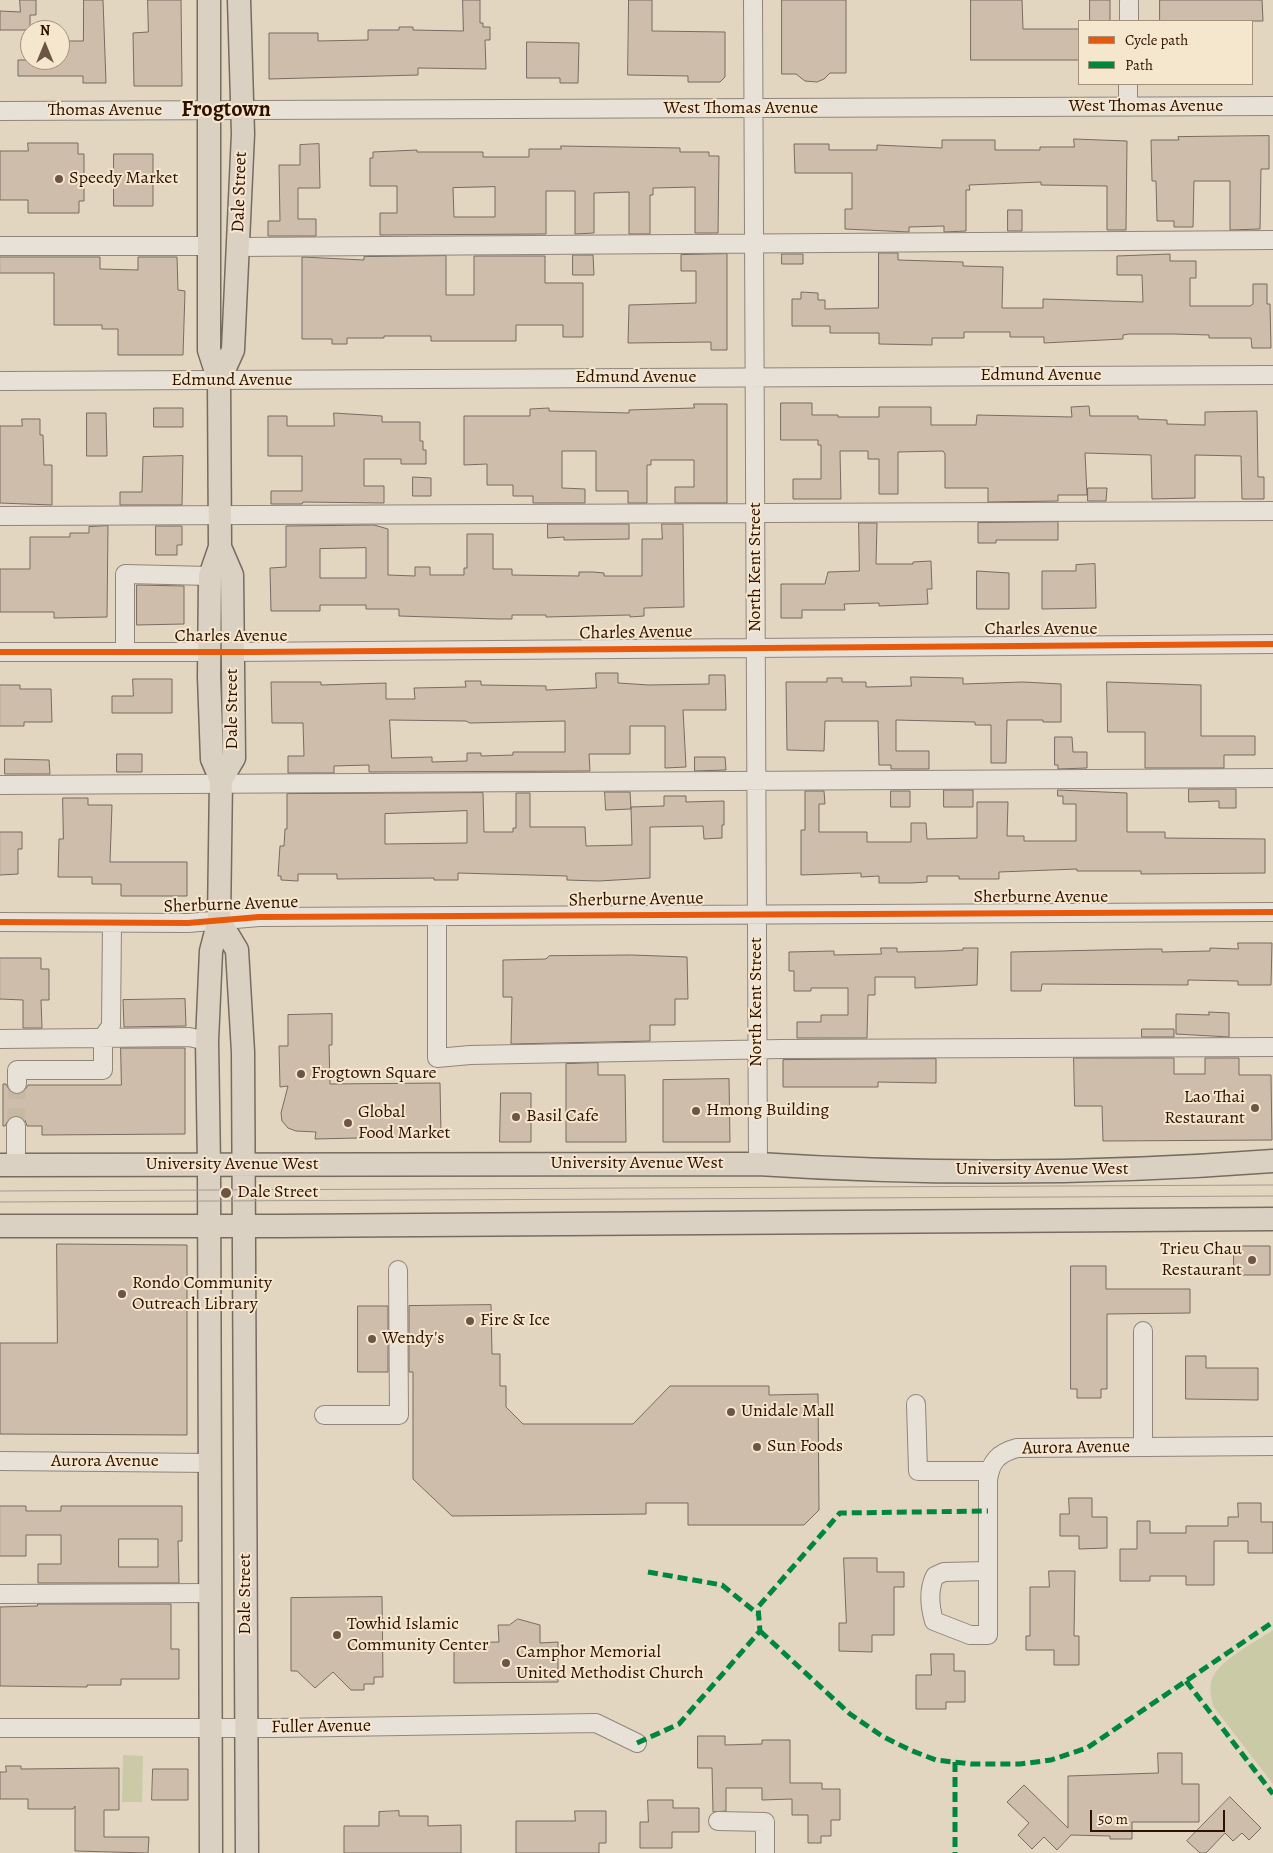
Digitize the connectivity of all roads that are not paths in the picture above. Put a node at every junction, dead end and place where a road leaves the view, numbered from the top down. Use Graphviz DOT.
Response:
graph roads {
  1 [pos="209,0"];
  2 [pos="239,0"];
  3 [pos="753,0"];
  4 [pos="1129,2"];
  5 [pos="1129,20"];
  6 [pos="1128,85"];
  7 [pos="1273,106"];
  8 [pos="1128,107"];
  9 [pos="754,109"];
  10 [pos="0,111"];
  11 [pos="210,111"];
  12 [pos="243,112"];
  13 [pos="1273,240"];
  14 [pos="755,243"];
  15 [pos="0,246"];
  16 [pos="209,246"];
  17 [pos="238,248"];
  18 [pos="1273,375"];
  19 [pos="754,377"];
  20 [pos="0,381"];
  21 [pos="219,381"];
  22 [pos="1273,511"];
  23 [pos="756,513"];
  24 [pos="0,516"];
  25 [pos="219,516"];
  26 [pos="220,547"];
  27 [pos="210,576"];
  28 [pos="1273,644"];
  29 [pos="756,646"];
  30 [pos="0,652"];
  31 [pos="125,652"];
  32 [pos="209,652"];
  33 [pos="233,652"];
  34 [pos="1273,778"];
  35 [pos="756,781"];
  36 [pos="221,782"];
  37 [pos="0,785"];
  38 [pos="1273,912"];
  39 [pos="757,914"];
  40 [pos="437,917"];
  41 [pos="220,920"];
  42 [pos="0,922"];
  43 [pos="112,923"];
  44 [pos="103,1037"];
  45 [pos="0,1038"];
  46 [pos="207,1040"];
  47 [pos="1273,1047"];
  48 [pos="758,1050"];
  49 [pos="16,1084"];
  50 [pos="16,1126"];
  51 [pos="1273,1161"];
  52 [pos="758,1164"];
  53 [pos="8,1165"];
  54 [pos="210,1165"];
  55 [pos="245,1166"];
  56 [pos="1273,1219"];
  57 [pos="0,1226"];
  58 [pos="209,1226"];
  59 [pos="244,1226"];
  60 [pos="398,1270"];
  61 [pos="1142,1331"];
  62 [pos="916,1404"];
  63 [pos="324,1415"];
  64 [pos="1273,1446"];
  65 [pos="1143,1447"];
  66 [pos="0,1461"];
  67 [pos="211,1463"];
  68 [pos="989,1471"];
  69 [pos="987,1571"];
  70 [pos="210,1593"];
  71 [pos="0,1594"];
  72 [pos="0,1728"];
  73 [pos="210,1728"];
  74 [pos="246,1728"];
  75 [pos="637,1743"];
  76 [pos="718,1821"];
  77 [pos="211,1853"];
  78 [pos="247,1853"];
  79 [pos="766,1853"];
  1 -- 11 [label="main road, Dale Street"];
  2 -- 12 [label="main road, Dale Street"];
  3 -- 9 [label="street, North Kent Street"];
  4 -- 5 [label="street"];
  6 -- 8 [label="street"];
  7 -- 8 [label="street, West Thomas Avenue"];
  8 -- 9 [label="street, West Thomas Avenue"];
  9 -- 12 [label="street, West Thomas Avenue"];
  9 -- 14 [label="street, North Kent Street"];
  10 -- 11 [label="street, Thomas Avenue"];
  11 -- 12 [label="street, West Thomas Avenue"];
  11 -- 16 [label="main road, Dale Street"];
  12 -- 17 [label="main road, Dale Street"];
  13 -- 14 [label="street"];
  14 -- 17 [label="street"];
  14 -- 19 [label="street, North Kent Street"];
  15 -- 16 [label="street"];
  16 -- 21 [label="main road, Dale Street"];
  17 -- 21 [label="main road, Dale Street"];
  18 -- 19 [label="street, Edmund Avenue"];
  19 -- 21 [label="street, Edmund Avenue"];
  19 -- 23 [label="street, North Kent Street"];
  20 -- 21 [label="street, Edmund Avenue"];
  21 -- 25 [label="main road, Dale Street"];
  22 -- 23 [label="street"];
  23 -- 25 [label="street"];
  23 -- 29 [label="street, North Kent Street"];
  24 -- 25 [label="street"];
  25 -- 26 [label="main road, Dale Street"];
  26 -- 27 [label="main road, Dale Street"];
  26 -- 33 [label="main road, Dale Street"];
  27 -- 31 [label="street"];
  27 -- 32 [label="main road, Dale Street"];
  28 -- 29 [label="street, Charles Avenue"];
  29 -- 33 [label="street, Charles Avenue"];
  29 -- 35 [label="street, North Kent Street"];
  30 -- 31 [label="street, Charles Avenue"];
  31 -- 32 [label="street, Charles Avenue"];
  32 -- 36 [label="main road, Dale Street"];
  33 -- 36 [label="main road, Dale Street"];
  34 -- 35 [label="street"];
  35 -- 36 [label="street"];
  35 -- 39 [label="street, North Kent Street"];
  36 -- 37 [label="street"];
  36 -- 41 [label="main road, Dale Street"];
  38 -- 39 [label="street, Sherburne Avenue"];
  39 -- 40 [label="street, Sherburne Avenue"];
  39 -- 48 [label="street, North Kent Street"];
  40 -- 41 [label="street, Sherburne Avenue"];
  40 -- 48 [label="street"];
  41 -- 43 [label="street, Sherburne Avenue"];
  41 -- 46 [label="main road, Dale Street"];
  41 -- 55 [label="main road, Dale Street"];
  42 -- 43 [label="street, Sherburne Avenue"];
  43 -- 44 [label="street"];
  44 -- 45 [label="street"];
  44 -- 46 [label="street"];
  44 -- 49 [label="street"];
  46 -- 54 [label="main road, Dale Street"];
  47 -- 48 [label="street"];
  48 -- 52 [label="street, North Kent Street"];
  50 -- 53 [label="street"];
  51 -- 52 [label="main road, University Avenue West"];
  52 -- 55 [label="main road, University Avenue West"];
  53 -- 54 [label="main road, University Avenue West"];
  54 -- 55 [label="main road, University Avenue West"];
  54 -- 58 [label="main road, Dale Street"];
  55 -- 59 [label="main road, Dale Street"];
  56 -- 59 [label="main road"];
  57 -- 58 [label="main road"];
  58 -- 59 [label="main road"];
  58 -- 67 [label="main road, Dale Street"];
  59 -- 74 [label="main road, Dale Street"];
  60 -- 63 [label="street"];
  61 -- 65 [label="street"];
  62 -- 68 [label="street"];
  64 -- 65 [label="street, Aurora Avenue"];
  65 -- 68 [label="street, Aurora Avenue"];
  66 -- 67 [label="street, Aurora Avenue"];
  67 -- 70 [label="main road, Dale Street"];
  68 -- 69 [label="street"];
  69 -- 69 [label="street"];
  70 -- 71 [label="street"];
  70 -- 73 [label="main road, Dale Street"];
  72 -- 73 [label="street, Fuller Avenue"];
  73 -- 74 [label="street, Fuller Avenue"];
  73 -- 77 [label="main road, Dale Street"];
  74 -- 75 [label="street, Fuller Avenue"];
  74 -- 78 [label="main road, Dale Street"];
  76 -- 79 [label="street"];
}
